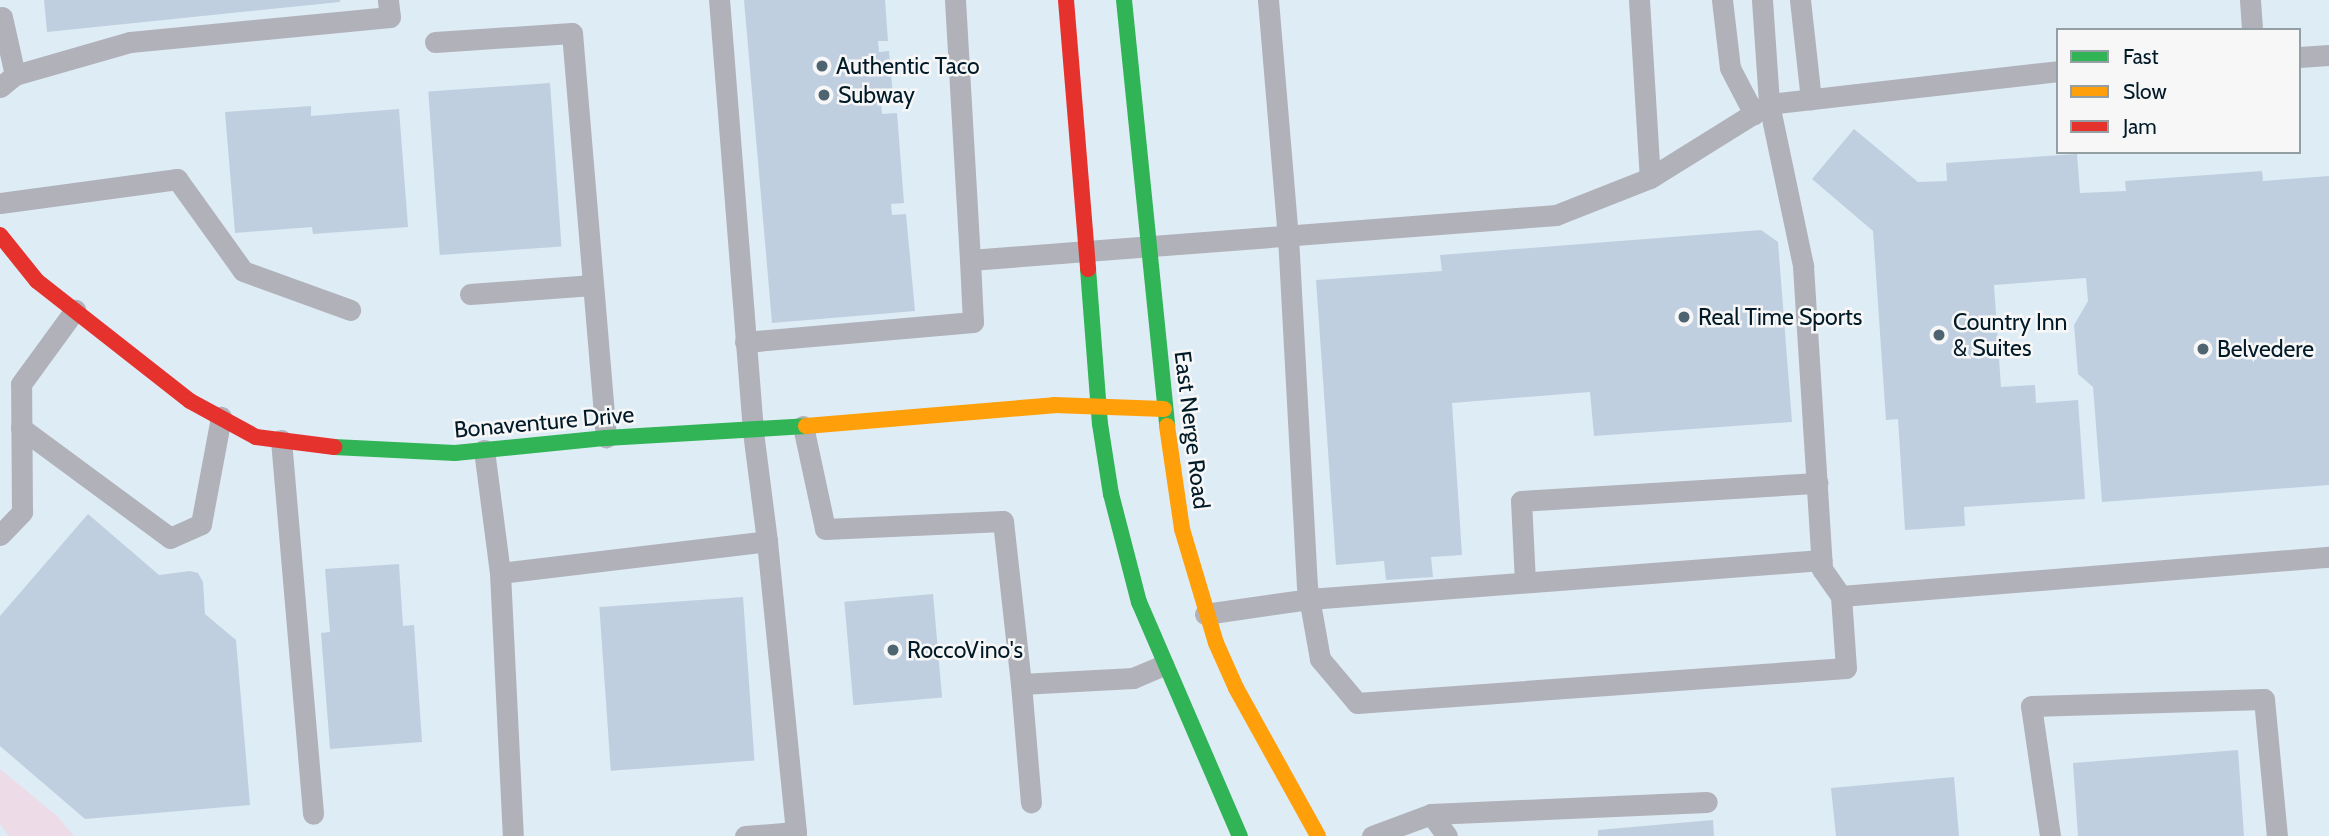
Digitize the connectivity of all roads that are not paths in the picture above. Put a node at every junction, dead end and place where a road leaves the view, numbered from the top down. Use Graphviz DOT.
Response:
graph roads {
  1 [pos="388,0"];
  2 [pos="719,0"];
  3 [pos="955,0"];
  4 [pos="1066,0"];
  5 [pos="1124,0"];
  6 [pos="1268,0"];
  7 [pos="1639,0"];
  8 [pos="1722,0"];
  9 [pos="1762,0"];
  10 [pos="1800,0"];
  11 [pos="2250,0"];
  12 [pos="1,11"];
  13 [pos="2252,28"];
  14 [pos="435,42"];
  15 [pos="2329,55"];
  16 [pos="2301,57"];
  17 [pos="2056,71"];
  18 [pos="8,81"];
  19 [pos="1811,99"];
  20 [pos="1761,109"];
  21 [pos="1650,178"];
  22 [pos="0,203"];
  23 [pos="0,235"];
  24 [pos="1288,236"];
  25 [pos="1149,246"];
  26 [pos="1087,251"];
  27 [pos="970,260"];
  28 [pos="593,285"];
  29 [pos="470,294"];
  30 [pos="75,310"];
  31 [pos="350,310"];
  32 [pos="745,342"];
  33 [pos="1100,409"];
  34 [pos="1164,409"];
  35 [pos="220,417"];
  36 [pos="803,426"];
  37 [pos="21,428"];
  38 [pos="752,431"];
  39 [pos="606,438"];
  40 [pos="281,440"];
  41 [pos="484,450"];
  42 [pos="1817,483"];
  43 [pos="0,535"];
  44 [pos="766,541"];
  45 [pos="2329,557"];
  46 [pos="1822,560"];
  47 [pos="500,573"];
  48 [pos="1525,582"];
  49 [pos="1841,596"];
  50 [pos="1309,599"];
  51 [pos="1205,614"];
  52 [pos="1163,664"];
  53 [pos="1021,684"];
  54 [pos="1707,802"];
  55 [pos="1031,803"];
  56 [pos="313,814"];
  57 [pos="1431,814"];
  58 [pos="513,836"];
  59 [pos="745,836"];
  60 [pos="1240,836"];
  61 [pos="1318,836"];
  62 [pos="1372,836"];
  63 [pos="1447,836"];
  64 [pos="2050,836"];
  65 [pos="2277,836"];
  1 -- 18 [label="lane"];
  2 -- 32 [label="lane"];
  3 -- 27 [label="lane"];
  4 -- 26 [label="main road"];
  5 -- 25 [label="main road, East Nerge Road"];
  6 -- 24 [label="lane"];
  7 -- 21 [label="lane"];
  8 -- 20 [label="lane"];
  9 -- 20 [label="lane"];
  10 -- 19 [label="lane"];
  11 -- 13 [label="lane"];
  12 -- 18 [label="lane"];
  14 -- 28 [label="lane"];
  15 -- 16 [label="lane"];
  17 -- 19 [label="lane"];
  19 -- 20 [label="lane"];
  20 -- 21 [label="lane"];
  20 -- 42 [label="lane"];
  21 -- 24 [label="lane"];
  22 -- 31 [label="lane"];
  23 -- 30 [label="main road, Bonaventure Drive"];
  24 -- 25 [label="lane"];
  24 -- 50 [label="lane"];
  25 -- 26 [label="lane"];
  25 -- 34 [label="main road, East Nerge Road"];
  26 -- 27 [label="lane"];
  26 -- 33 [label="main road"];
  27 -- 32 [label="lane"];
  28 -- 29 [label="lane"];
  28 -- 39 [label="lane"];
  30 -- 35 [label="main road, Bonaventure Drive"];
  30 -- 37 [label="lane"];
  32 -- 38 [label="lane"];
  33 -- 34 [label="main road, Bonaventure Drive"];
  33 -- 36 [label="main road, Bonaventure Drive"];
  33 -- 52 [label="main road"];
  34 -- 51 [label="main road, East Nerge Road"];
  35 -- 37 [label="lane"];
  35 -- 40 [label="main road, Bonaventure Drive"];
  36 -- 38 [label="main road, Bonaventure Drive"];
  36 -- 53 [label="lane"];
  37 -- 43 [label="lane"];
  38 -- 39 [label="main road, Bonaventure Drive"];
  38 -- 44 [label="lane"];
  39 -- 41 [label="main road, Bonaventure Drive"];
  40 -- 41 [label="main road, Bonaventure Drive"];
  40 -- 56 [label="lane"];
  41 -- 47 [label="lane"];
  42 -- 46 [label="lane"];
  42 -- 48 [label="lane"];
  44 -- 47 [label="lane"];
  44 -- 59 [label="lane"];
  45 -- 49 [label="lane"];
  46 -- 48 [label="lane"];
  46 -- 49 [label="lane"];
  47 -- 58 [label="lane"];
  48 -- 50 [label="lane"];
  49 -- 50 [label="lane"];
  50 -- 51 [label="lane"];
  51 -- 61 [label="main road, East Nerge Road"];
  52 -- 53 [label="lane"];
  52 -- 60 [label="main road"];
  53 -- 55 [label="lane"];
  54 -- 57 [label="lane"];
  57 -- 62 [label="lane"];
  57 -- 63 [label="lane"];
  64 -- 65 [label="lane"];
}
